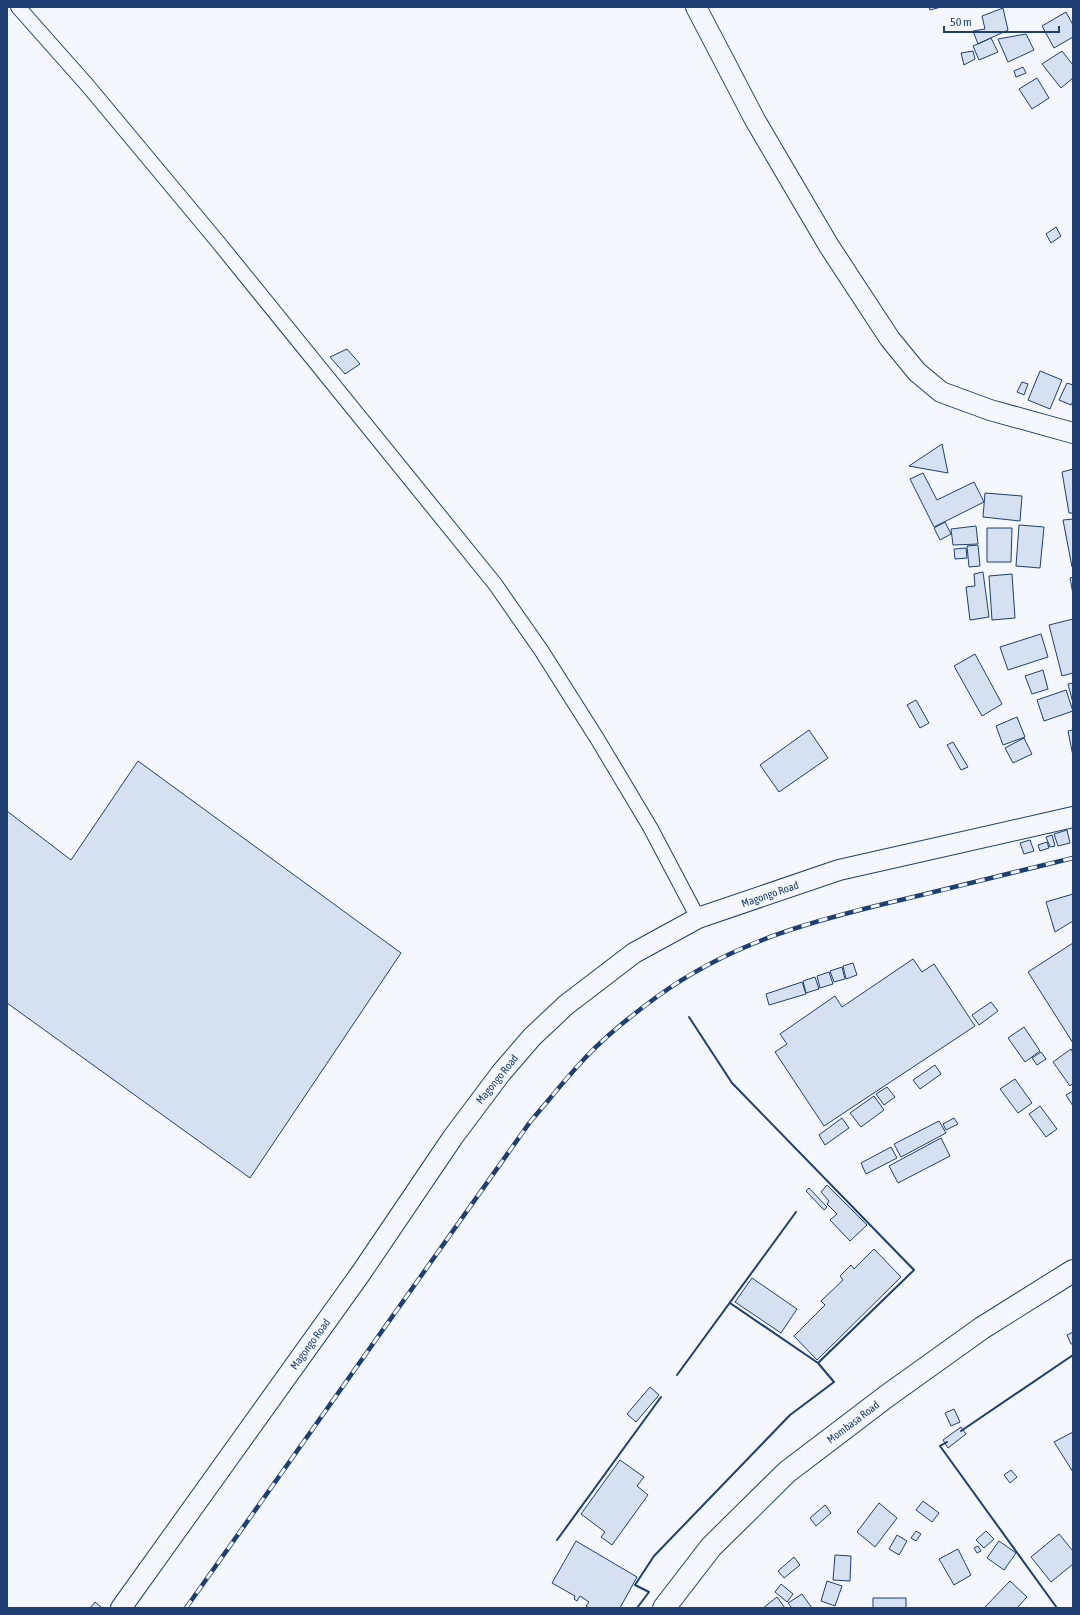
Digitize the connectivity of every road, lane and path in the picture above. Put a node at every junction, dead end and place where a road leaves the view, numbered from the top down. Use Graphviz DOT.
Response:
graph roads {
  1 [pos="18,7"];
  2 [pos="696,7"];
  3 [pos="1073,432"];
  4 [pos="1073,817"];
  5 [pos="698,918"];
  6 [pos="1072,1275"];
  7 [pos="121,1608"];
  8 [pos="664,1608"];
  1 -- 5 [label="street"];
  2 -- 3 [label="street"];
  4 -- 5 [label="street, Magongo Road"];
  5 -- 7 [label="street, Magongo Road"];
  6 -- 8 [label="highway, Mombasa Road"];
}
